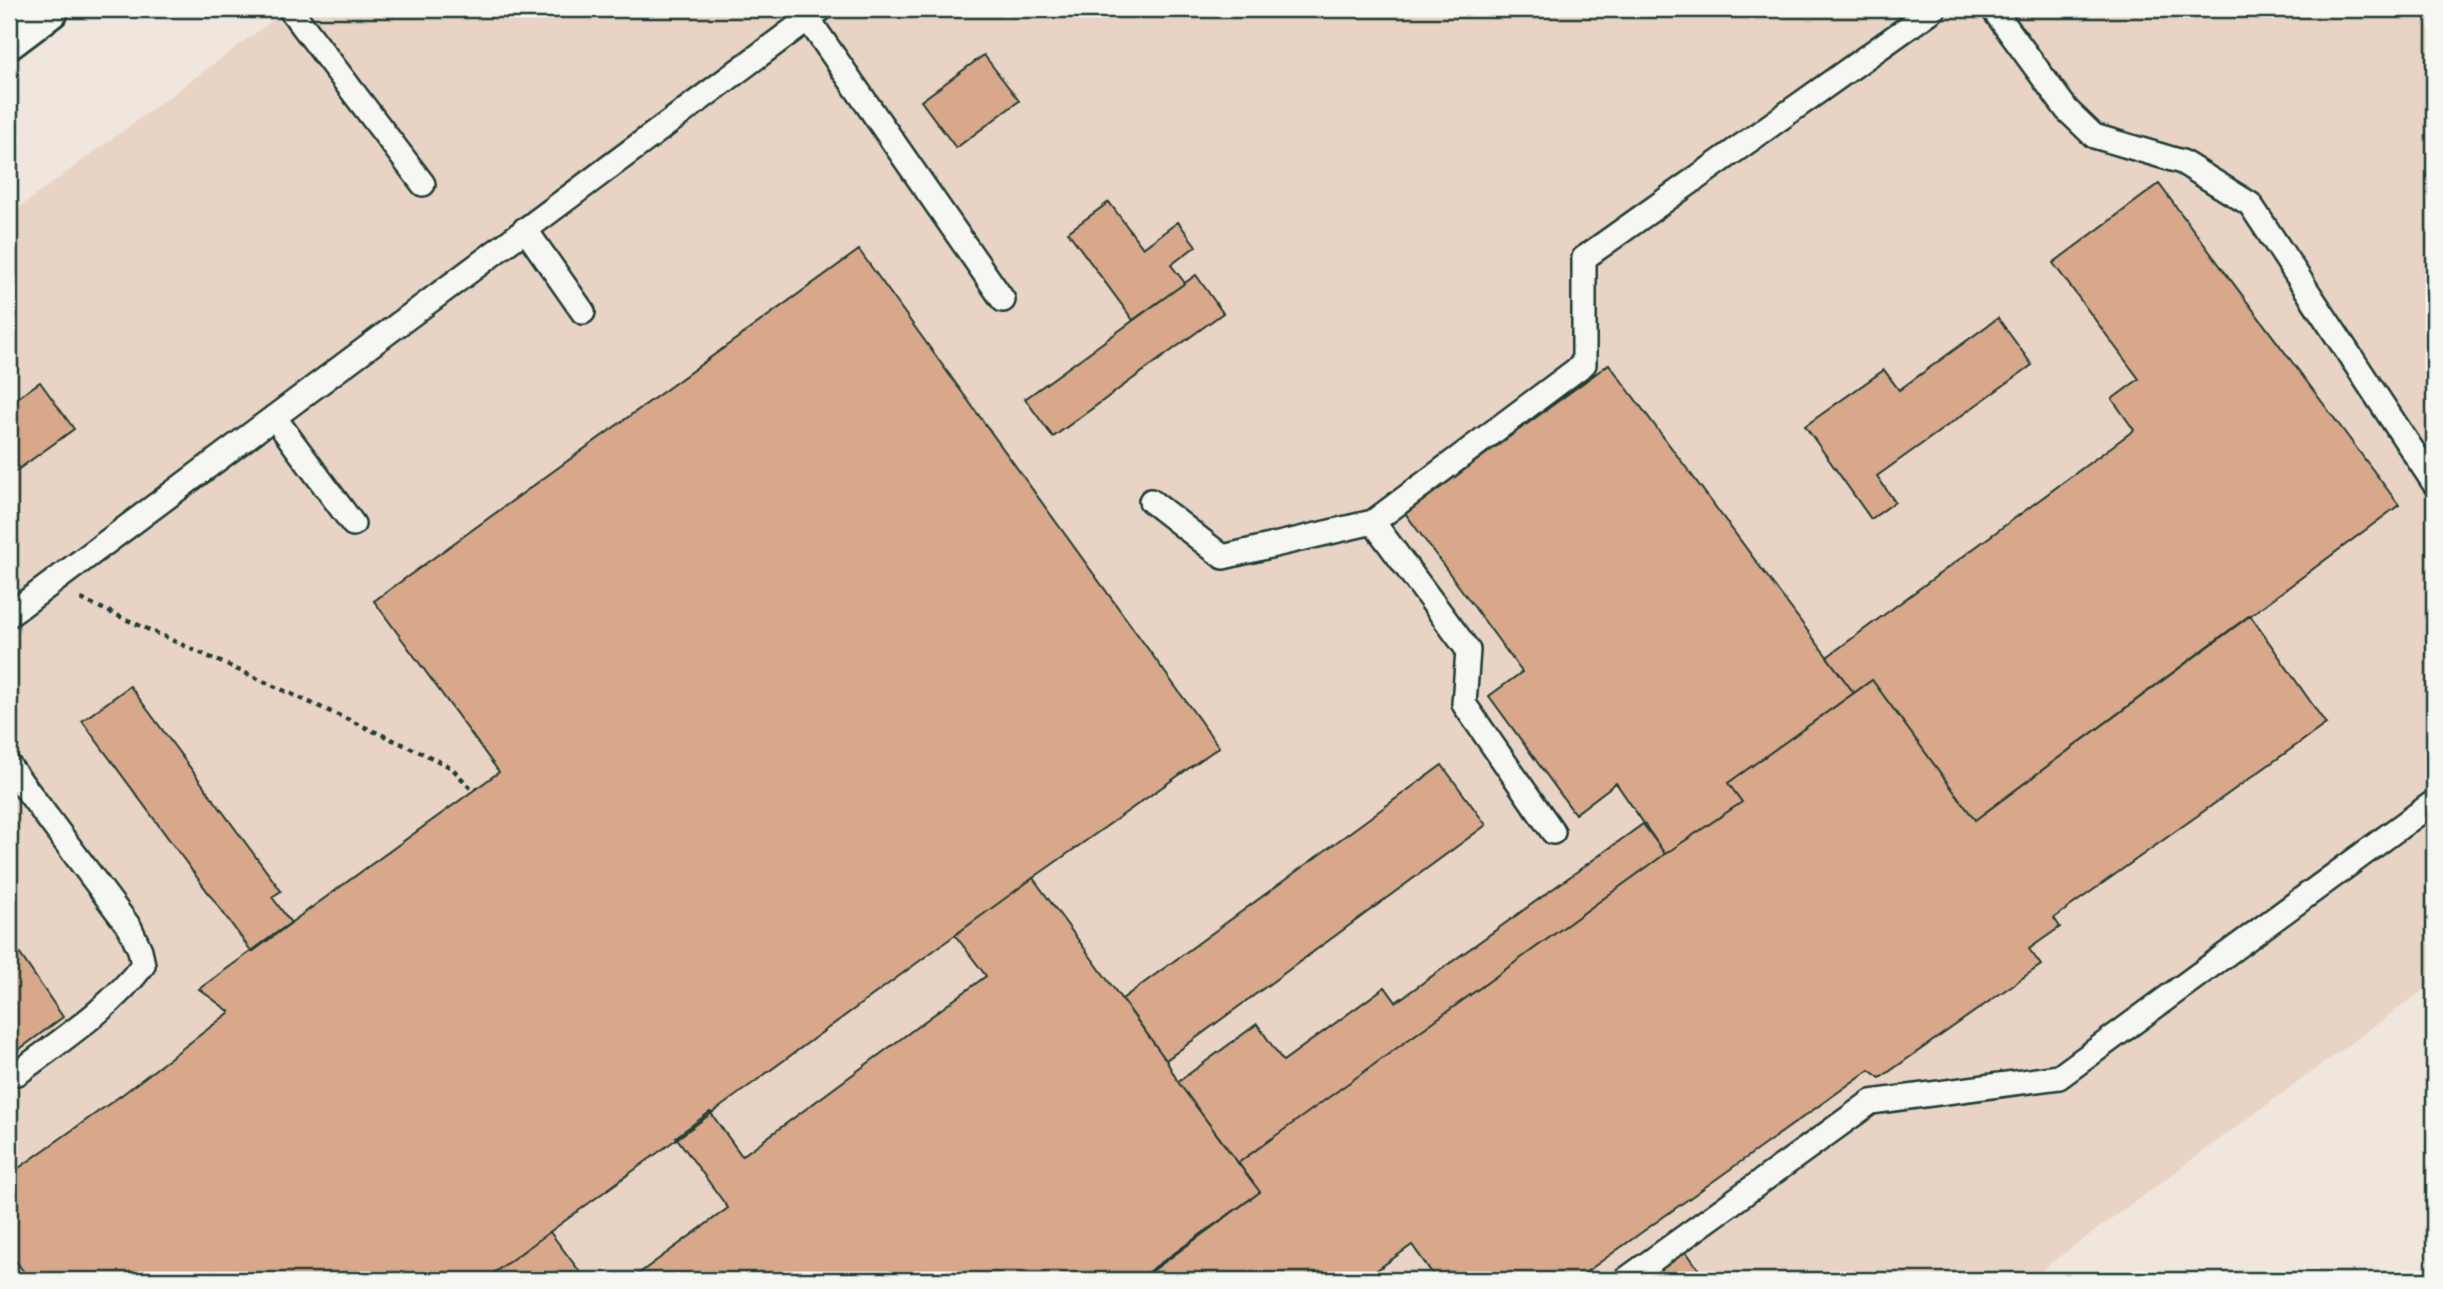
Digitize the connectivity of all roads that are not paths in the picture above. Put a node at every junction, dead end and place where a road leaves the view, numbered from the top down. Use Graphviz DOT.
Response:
graph roads {
  1 [pos="49,9"];
  2 [pos="290,9"];
  3 [pos="1934,9"];
  4 [pos="1993,9"];
  5 [pos="815,14"];
  6 [pos="9,39"];
  7 [pos="423,184"];
  8 [pos="526,229"];
  9 [pos="1003,300"];
  10 [pos="583,312"];
  11 [pos="274,417"];
  12 [pos="2434,482"];
  13 [pos="1151,501"];
  14 [pos="1373,522"];
  15 [pos="352,524"];
  16 [pos="9,615"];
  17 [pos="9,766"];
  18 [pos="2434,802"];
  19 [pos="1553,832"];
  20 [pos="18,1073"];
  21 [pos="1625,1280"];
  1 -- 6 [label="main road"];
  2 -- 7 [label="lane"];
  3 -- 14 [label="lane"];
  4 -- 12 [label="lane"];
  5 -- 8 [label="lane"];
  5 -- 9 [label="lane"];
  8 -- 10 [label="lane"];
  8 -- 11 [label="lane"];
  11 -- 15 [label="lane"];
  11 -- 16 [label="lane"];
  13 -- 14 [label="lane"];
  14 -- 19 [label="lane"];
  17 -- 20 [label="lane"];
  18 -- 21 [label="lane"];
}
